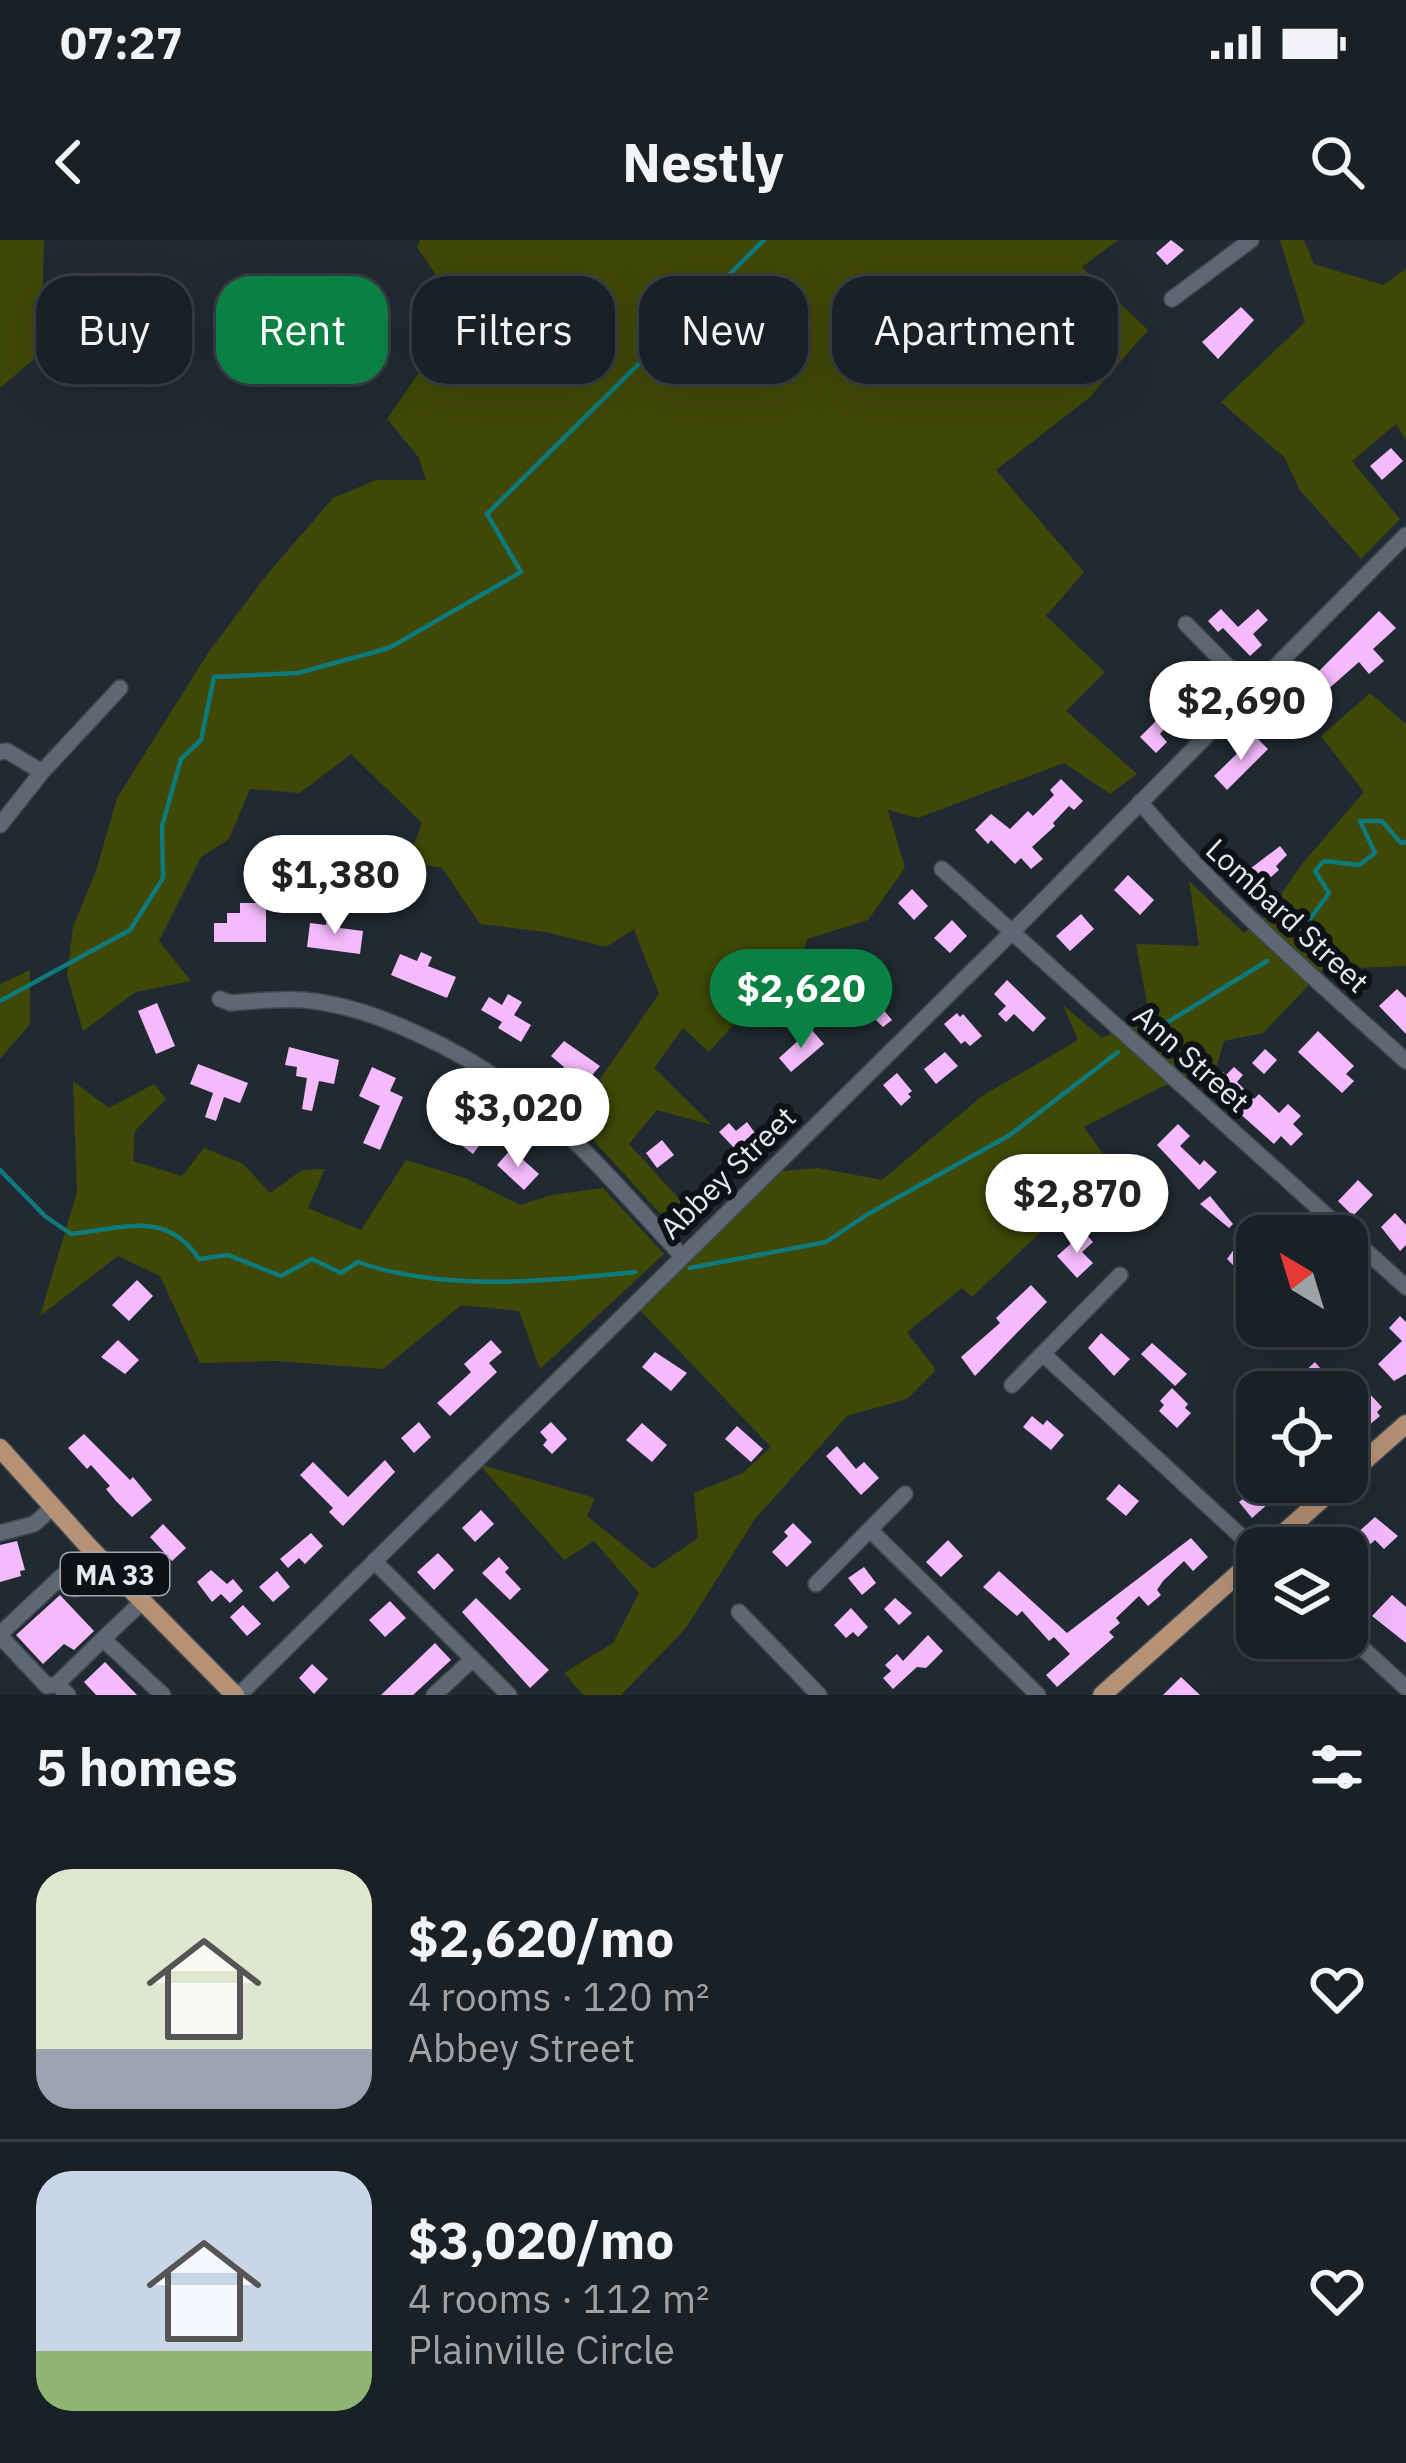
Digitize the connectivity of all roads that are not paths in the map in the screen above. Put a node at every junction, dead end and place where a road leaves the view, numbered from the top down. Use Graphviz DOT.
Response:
graph roads {
  1 [pos="1251,240"];
  2 [pos="1172,299"];
  3 [pos="1406,535"];
  4 [pos="1186,624"];
  5 [pos="120,688"];
  6 [pos="1251,690"];
  7 [pos="0,752"];
  8 [pos="42,772"];
  9 [pos="1140,802"];
  10 [pos="0,825"];
  11 [pos="943,869"];
  12 [pos="1012,931"];
  13 [pos="220,999"];
  14 [pos="1406,1061"];
  15 [pos="681,1256"];
  16 [pos="1120,1275"];
  17 [pos="1406,1287"];
  18 [pos="1043,1354"];
  19 [pos="1012,1385"];
  20 [pos="1406,1424"];
  21 [pos="0,1448"];
  22 [pos="1368,1458"];
  23 [pos="905,1494"];
  24 [pos="1317,1503"];
  25 [pos="52,1508"];
  26 [pos="1290,1527"];
  27 [pos="870,1530"];
  28 [pos="0,1533"];
  29 [pos="1236,1534"];
  30 [pos="103,1561"];
  31 [pos="374,1561"];
  32 [pos="1236,1573"];
  33 [pos="816,1584"];
  34 [pos="142,1603"];
  35 [pos="739,1612"];
  36 [pos="0,1635"];
  37 [pos="103,1639"];
  38 [pos="1368,1653"];
  39 [pos="473,1659"];
  40 [pos="1406,1688"];
  41 [pos="63,1690"];
  42 [pos="163,1695"];
  43 [pos="237,1695"];
  44 [pos="434,1695"];
  45 [pos="509,1695"];
  46 [pos="819,1695"];
  47 [pos="1038,1695"];
  48 [pos="1102,1695"];
  1 -- 2 [label="street"];
  3 -- 6 [label="street, Abbey Street"];
  4 -- 6 [label="street"];
  5 -- 8 [label="street"];
  6 -- 9 [label="street, Abbey Street"];
  7 -- 8 [label="street"];
  8 -- 10 [label="street"];
  9 -- 12 [label="street, Abbey Street"];
  9 -- 14 [label="street, Lombard Street"];
  11 -- 12 [label="street, Ann Street"];
  12 -- 15 [label="street, Abbey Street"];
  12 -- 17 [label="street, Ann Street"];
  13 -- 15 [label="street"];
  15 -- 31 [label="street, Abbey Street"];
  16 -- 18 [label="street"];
  18 -- 19 [label="street"];
  18 -- 29 [label="street"];
  20 -- 22 [label="main road"];
  21 -- 25 [label="main road, MA 33"];
  23 -- 27 [label="street"];
  24 -- 26 [label="main road"];
  25 -- 28 [label="street"];
  25 -- 30 [label="main road, MA 33"];
  27 -- 33 [label="street"];
  27 -- 47 [label="street"];
  30 -- 34 [label="main road, MA 33"];
  30 -- 36 [label="street"];
  31 -- 39 [label="street"];
  31 -- 43 [label="street, Abbey Street"];
  32 -- 48 [label="main road"];
  34 -- 37 [label="street"];
  34 -- 43 [label="main road, MA 33"];
  35 -- 46 [label="street"];
  36 -- 41 [label="street"];
  37 -- 41 [label="street"];
  37 -- 42 [label="street"];
  38 -- 40 [label="street"];
  39 -- 44 [label="street"];
  39 -- 45 [label="street"];
}
